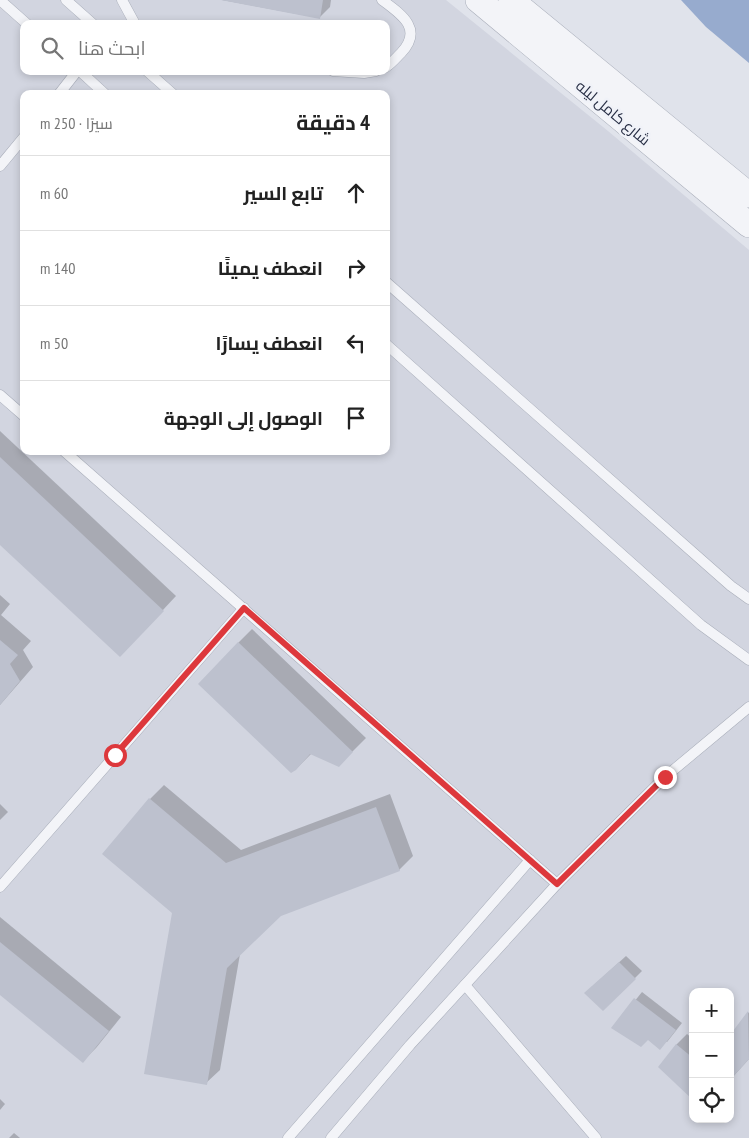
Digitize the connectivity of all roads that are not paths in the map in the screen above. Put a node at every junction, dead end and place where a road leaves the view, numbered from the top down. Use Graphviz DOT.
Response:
graph roads {
  1 [pos="0,0"];
  2 [pos="66,0"];
  3 [pos="122,0"];
  4 [pos="382,0"];
  5 [pos="478,0"];
  6 [pos="511,0"];
  7 [pos="22,20"];
  8 [pos="88,20"];
  9 [pos="133,20"];
  10 [pos="390,63"];
  11 [pos="76,75"];
  12 [pos="84,75"];
  13 [pos="152,75"];
  14 [pos="62,90"];
  15 [pos="100,90"];
  16 [pos="168,90"];
  17 [pos="20,142"];
  18 [pos="0,166"];
  19 [pos="749,194"];
  20 [pos="749,225"];
  21 [pos="390,286"];
  22 [pos="390,348"];
  23 [pos="0,395"];
  24 [pos="20,412"];
  25 [pos="69,455"];
  26 [pos="749,599"];
  27 [pos="244,608"];
  28 [pos="749,660"];
  29 [pos="749,707"];
  30 [pos="530,860"];
  31 [pos="557,884"];
  32 [pos="0,887"];
  33 [pos="465,985"];
  34 [pos="288,1138"];
  35 [pos="331,1138"];
  36 [pos="596,1138"];
  1 -- 7 [label="lane"];
  2 -- 8 [label="lane"];
  3 -- 9 [label="lane"];
  4 -- 10 [label="lane"];
  5 -- 20 [label="street, شارع كامل ليله"];
  6 -- 19 [label="street, شارع كامل ليله"];
  11 -- 14 [label="lane"];
  12 -- 15 [label="lane"];
  13 -- 16 [label="lane"];
  17 -- 18 [label="lane"];
  21 -- 26 [label="lane"];
  22 -- 28 [label="lane"];
  23 -- 24 [label="lane"];
  25 -- 27 [label="lane"];
  27 -- 30 [label="lane"];
  27 -- 32 [label="lane"];
  29 -- 31 [label="lane"];
  30 -- 31 [label="lane"];
  30 -- 34 [label="lane"];
  31 -- 33 [label="lane"];
  33 -- 35 [label="lane"];
  33 -- 36 [label="lane"];
}
